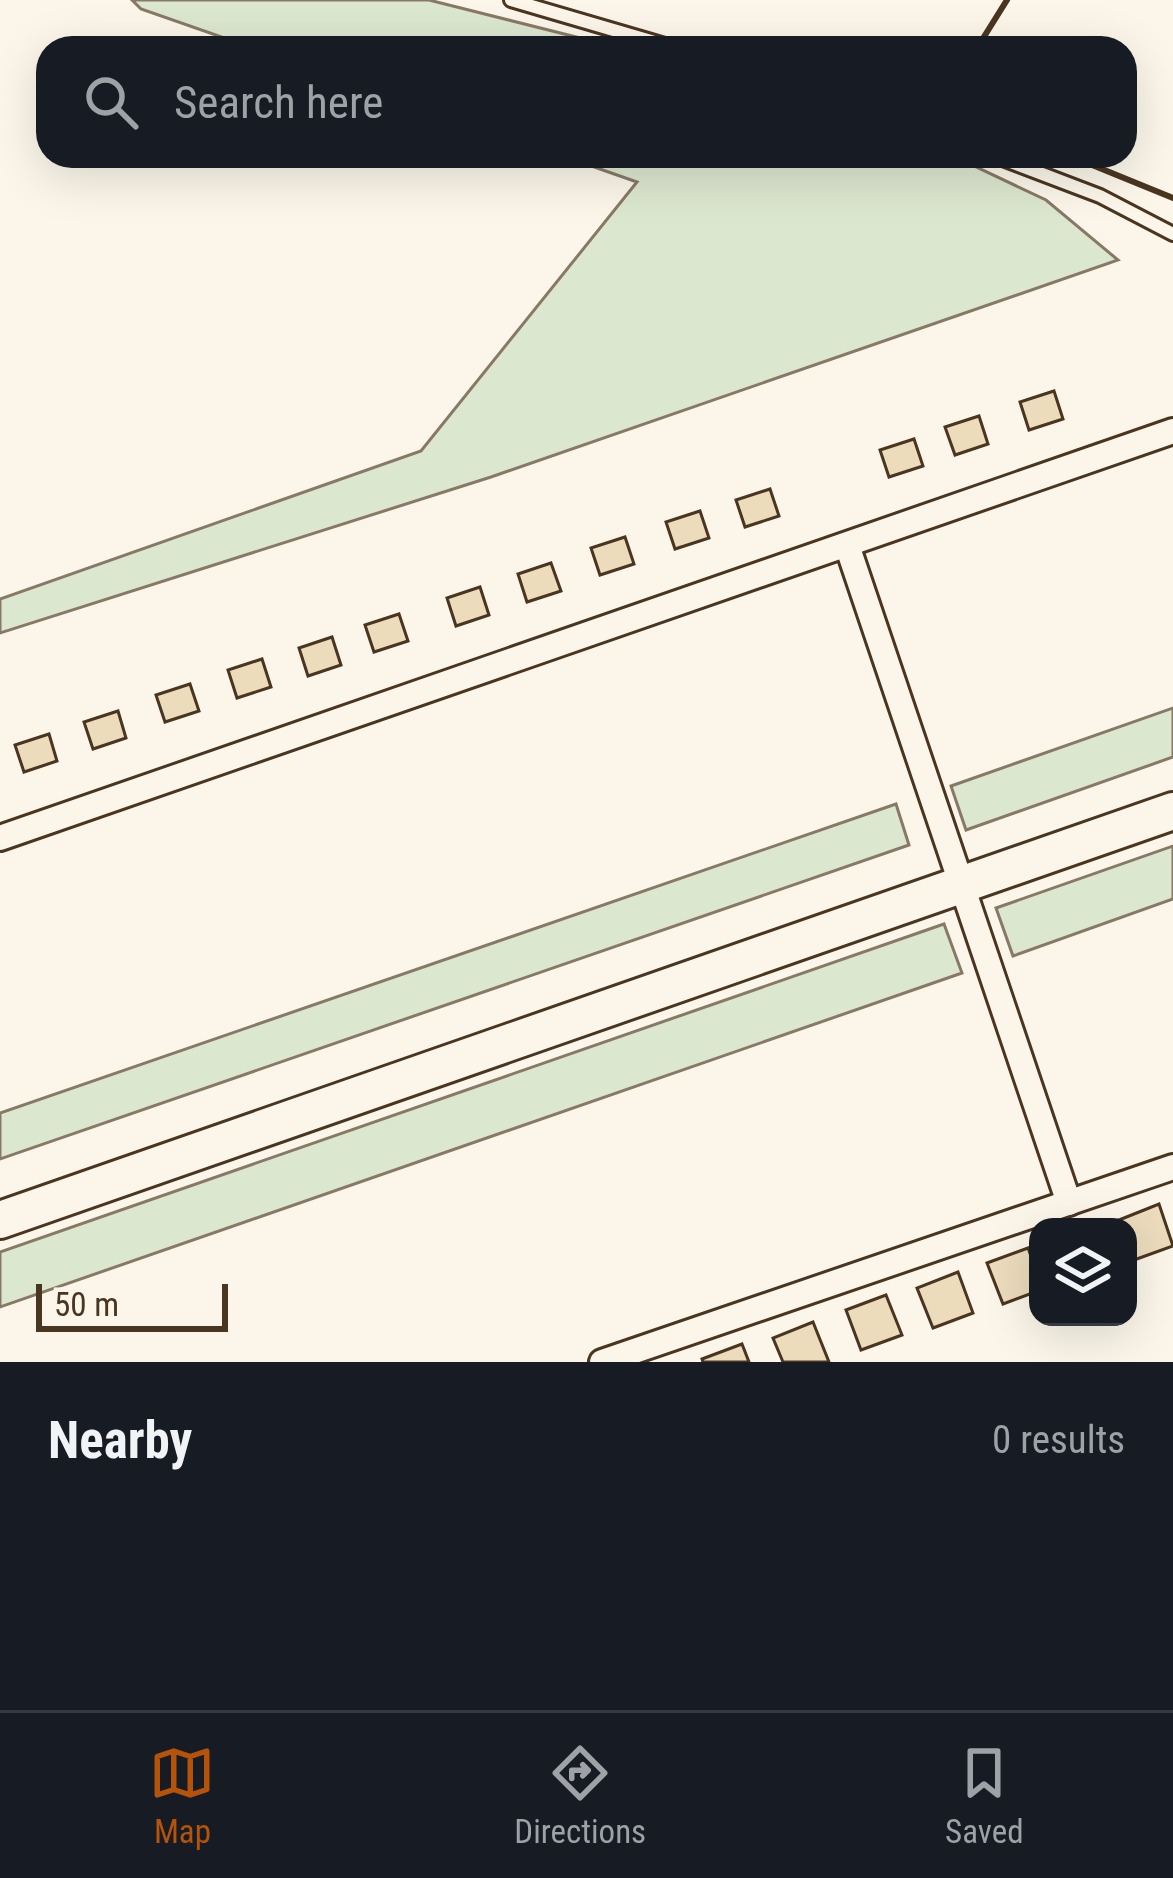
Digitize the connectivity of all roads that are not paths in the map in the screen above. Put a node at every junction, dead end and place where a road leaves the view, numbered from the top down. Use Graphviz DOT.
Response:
graph roads {
  1 [pos="511,0"];
  2 [pos="634,36"];
  3 [pos="1026,168"];
  4 [pos="1173,234"];
  5 [pos="1173,431"];
  6 [pos="847,545"];
  7 [pos="1173,811"];
  8 [pos="0,838"];
  9 [pos="960,886"];
  10 [pos="1173,1167"];
  11 [pos="1069,1203"];
  12 [pos="0,1220"];
  13 [pos="602,1362"];
  1 -- 2 [label="lane"];
  3 -- 4 [label="lane"];
  5 -- 6 [label="street"];
  6 -- 8 [label="street"];
  6 -- 9 [label="street"];
  7 -- 9 [label="main road"];
  9 -- 11 [label="street"];
  9 -- 12 [label="main road"];
  10 -- 11 [label="street"];
  11 -- 13 [label="street"];
}
